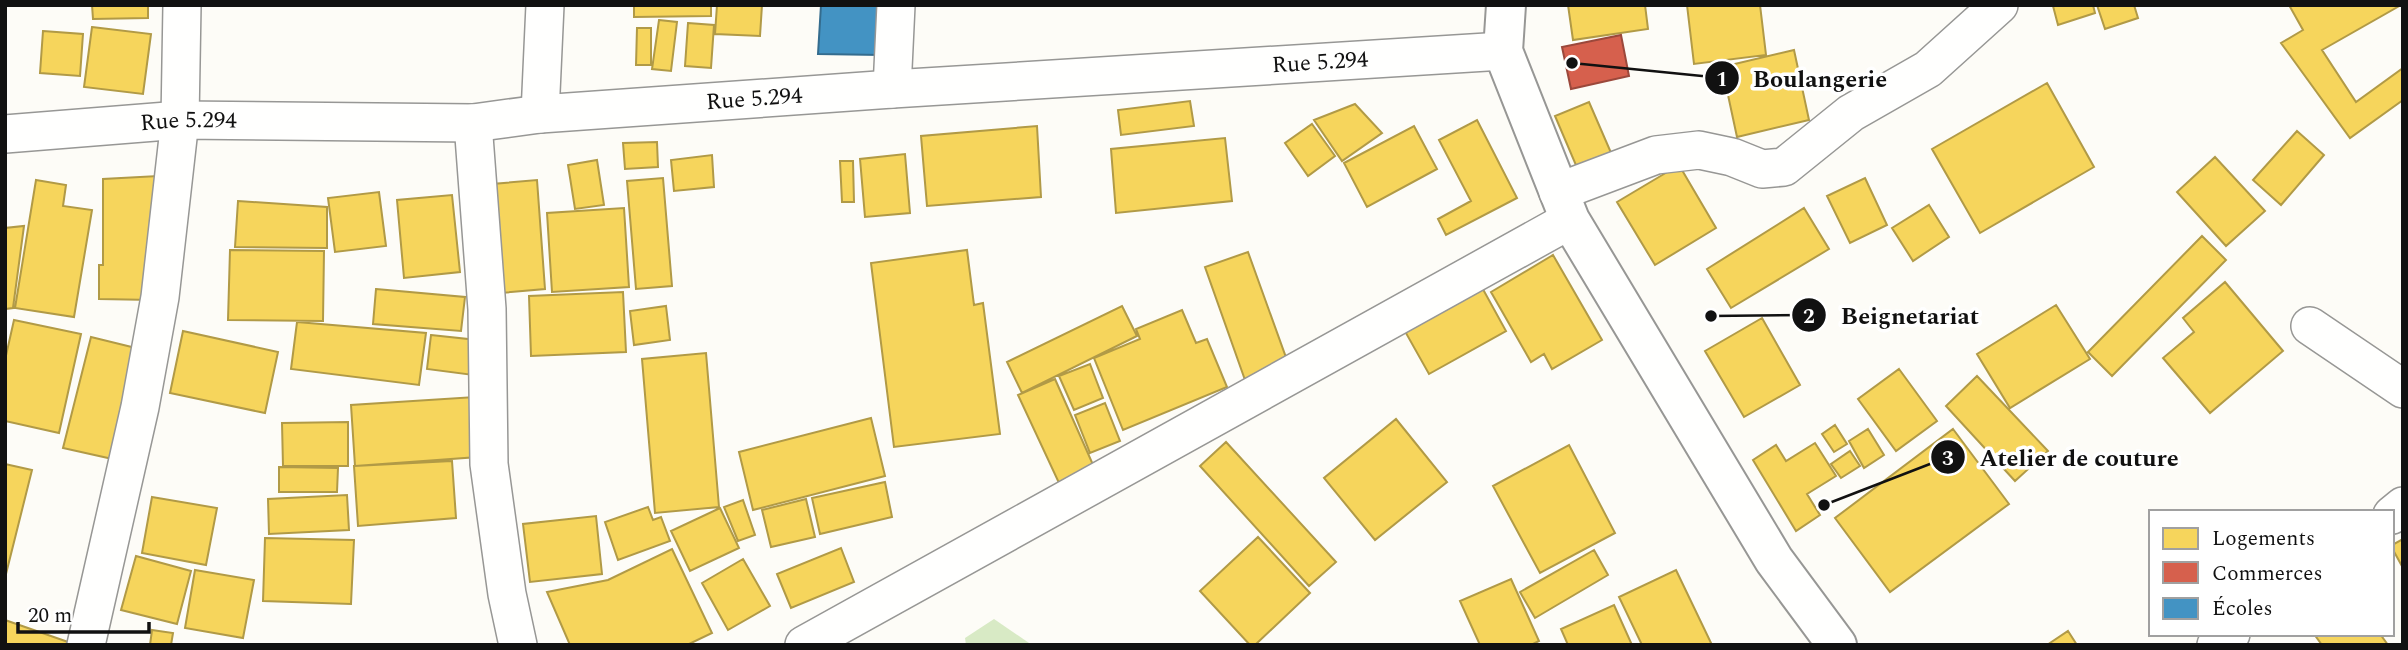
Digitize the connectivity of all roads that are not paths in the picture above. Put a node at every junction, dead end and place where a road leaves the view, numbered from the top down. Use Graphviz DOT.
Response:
graph roads {
  1 [pos="182,5"];
  2 [pos="545,5"];
  3 [pos="896,5"];
  4 [pos="1506,5"];
  5 [pos="1999,5"];
  6 [pos="1503,51"];
  7 [pos="892,89"];
  8 [pos="540,114"];
  9 [pos="180,120"];
  10 [pos="473,122"];
  11 [pos="5,134"];
  12 [pos="1564,206"];
  13 [pos="2311,326"];
  14 [pos="2403,388"];
  15 [pos="86,645"];
  16 [pos="518,645"];
  17 [pos="804,645"];
  18 [pos="1837,645"];
  1 -- 9 [label="street"];
  2 -- 8 [label="street"];
  3 -- 7 [label="street"];
  4 -- 6 [label="street"];
  5 -- 12 [label="street"];
  6 -- 7 [label="street, Rue 5.294"];
  6 -- 12 [label="street"];
  7 -- 8 [label="street, Rue 5.294"];
  8 -- 10 [label="street, Rue 5.294"];
  9 -- 10 [label="street, Rue 5.294"];
  9 -- 11 [label="street, Rue 5.294"];
  9 -- 15 [label="street"];
  10 -- 16 [label="street"];
  12 -- 17 [label="street"];
  12 -- 18 [label="street"];
  13 -- 14 [label="street"];
}
